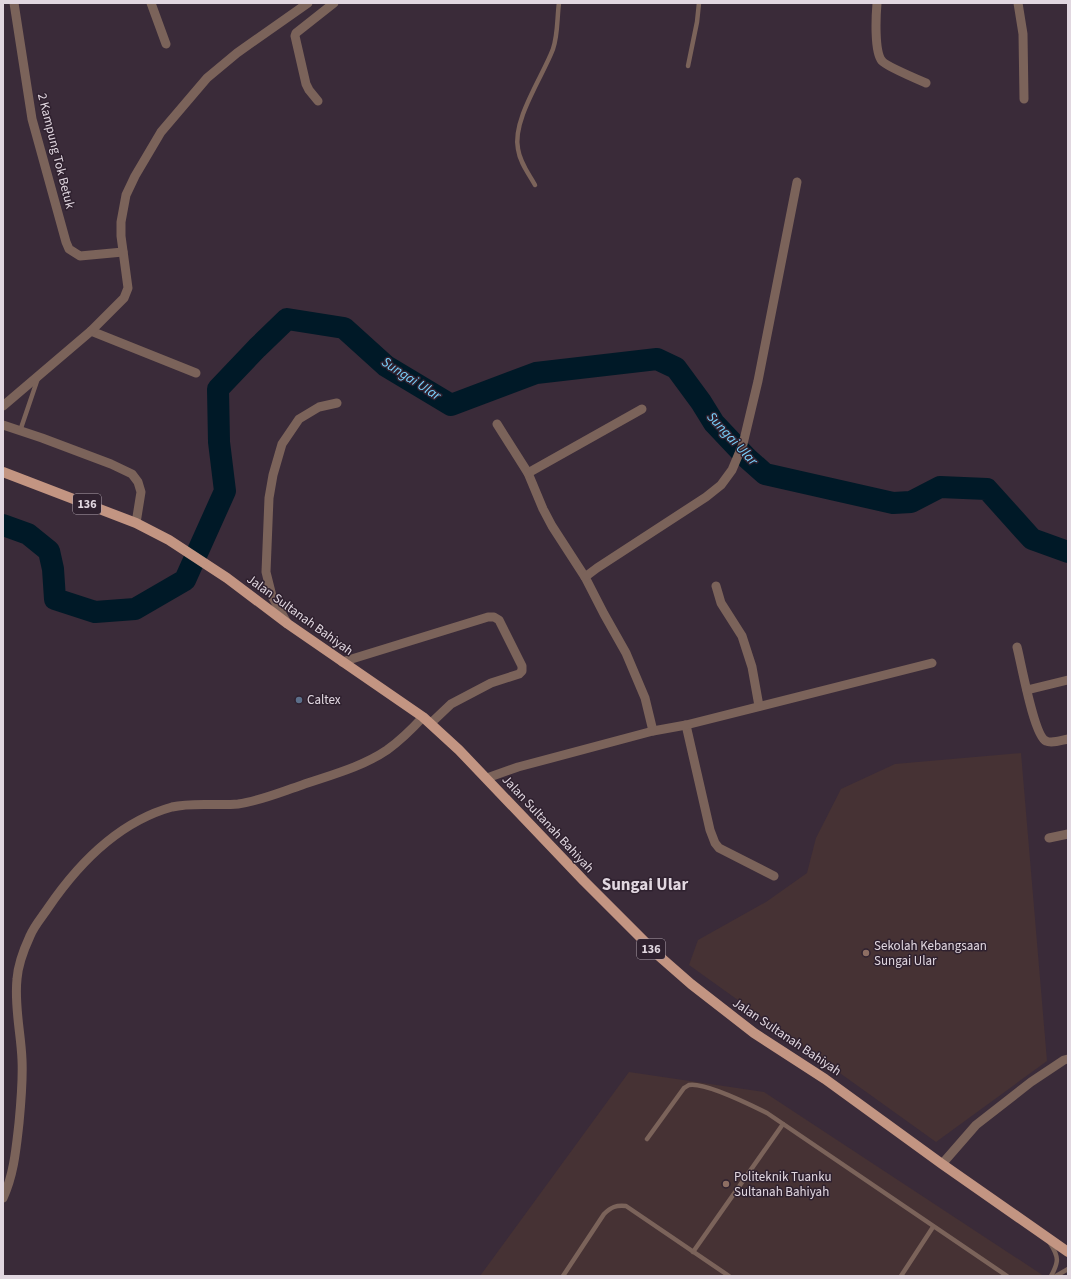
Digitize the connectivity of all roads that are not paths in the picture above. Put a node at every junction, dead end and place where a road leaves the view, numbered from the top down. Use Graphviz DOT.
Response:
graph roads {
  1 [pos="14,3"];
  2 [pos="151,3"];
  3 [pos="308,3"];
  4 [pos="334,3"];
  5 [pos="559,3"];
  6 [pos="699,3"];
  7 [pos="877,3"];
  8 [pos="1018,3"];
  9 [pos="166,44"];
  10 [pos="688,66"];
  11 [pos="926,83"];
  12 [pos="1024,99"];
  13 [pos="318,101"];
  14 [pos="797,182"];
  15 [pos="536,185"];
  16 [pos="123,252"];
  17 [pos="91,331"];
  18 [pos="196,373"];
  19 [pos="39,376"];
  20 [pos="337,403"];
  21 [pos="3,406"];
  22 [pos="642,409"];
  23 [pos="497,424"];
  24 [pos="3,425"];
  25 [pos="20,430"];
  26 [pos="3,472"];
  27 [pos="528,474"];
  28 [pos="136,523"];
  29 [pos="585,577"];
  30 [pos="716,586"];
  31 [pos="288,624"];
  32 [pos="1017,647"];
  33 [pos="342,662"];
  34 [pos="932,663"];
  35 [pos="1068,680"];
  36 [pos="1027,690"];
  37 [pos="759,706"];
  38 [pos="427,720"];
  39 [pos="686,725"];
  40 [pos="653,731"];
  41 [pos="1068,739"];
  42 [pos="487,778"];
  43 [pos="1068,834"];
  44 [pos="1049,838"];
  45 [pos="774,876"];
  46 [pos="1068,1059"];
  47 [pos="783,1124"];
  48 [pos="647,1140"];
  49 [pos="942,1164"];
  50 [pos="3,1198"];
  51 [pos="934,1227"];
  52 [pos="1046,1237"];
  53 [pos="693,1252"];
  54 [pos="1068,1252"];
  55 [pos="1068,1269"];
  56 [pos="563,1276"];
  57 [pos="729,1276"];
  58 [pos="901,1276"];
  59 [pos="1007,1276"];
  60 [pos="1051,1276"];
  61 [pos="1056,1276"];
  1 -- 16 [label="street, 2 Kampung Tok Betuk"];
  2 -- 9 [label="street"];
  3 -- 16 [label="street"];
  4 -- 13 [label="street"];
  5 -- 15 [label="lane"];
  6 -- 10 [label="lane"];
  7 -- 11 [label="street"];
  8 -- 12 [label="street"];
  14 -- 29 [label="street"];
  16 -- 17 [label="street"];
  17 -- 18 [label="street"];
  17 -- 19 [label="street"];
  19 -- 21 [label="street"];
  19 -- 25 [label="lane"];
  20 -- 31 [label="street"];
  22 -- 27 [label="street"];
  23 -- 27 [label="street"];
  24 -- 25 [label="street"];
  25 -- 28 [label="street"];
  26 -- 28 [label="main road, Jalan Sultanah Bahiyah / 136"];
  27 -- 29 [label="street"];
  28 -- 31 [label="main road, Jalan Sultanah Bahiyah / 136"];
  29 -- 40 [label="street"];
  30 -- 37 [label="street"];
  31 -- 33 [label="main road, Jalan Sultanah Bahiyah / 136"];
  32 -- 36 [label="street"];
  33 -- 38 [label="main road, Jalan Sultanah Bahiyah / 136"];
  33 -- 38 [label="street"];
  34 -- 37 [label="street"];
  35 -- 36 [label="street"];
  36 -- 41 [label="street"];
  37 -- 39 [label="street"];
  38 -- 42 [label="main road, Jalan Sultanah Bahiyah / 136"];
  38 -- 50 [label="street"];
  39 -- 40 [label="street"];
  39 -- 45 [label="street"];
  40 -- 42 [label="street"];
  42 -- 49 [label="main road, Jalan Sultanah Bahiyah / 136"];
  43 -- 44 [label="street"];
  46 -- 49 [label="street"];
  47 -- 48 [label="lane"];
  47 -- 51 [label="lane"];
  47 -- 53 [label="lane"];
  49 -- 52 [label="main road, Jalan Sultanah Bahiyah / 136"];
  51 -- 58 [label="lane"];
  51 -- 59 [label="lane"];
  52 -- 54 [label="main road, Jalan Sultanah Bahiyah / 136"];
  52 -- 60 [label="lane"];
  53 -- 56 [label="lane"];
  53 -- 57 [label="lane"];
  55 -- 61 [label="lane"];
}
